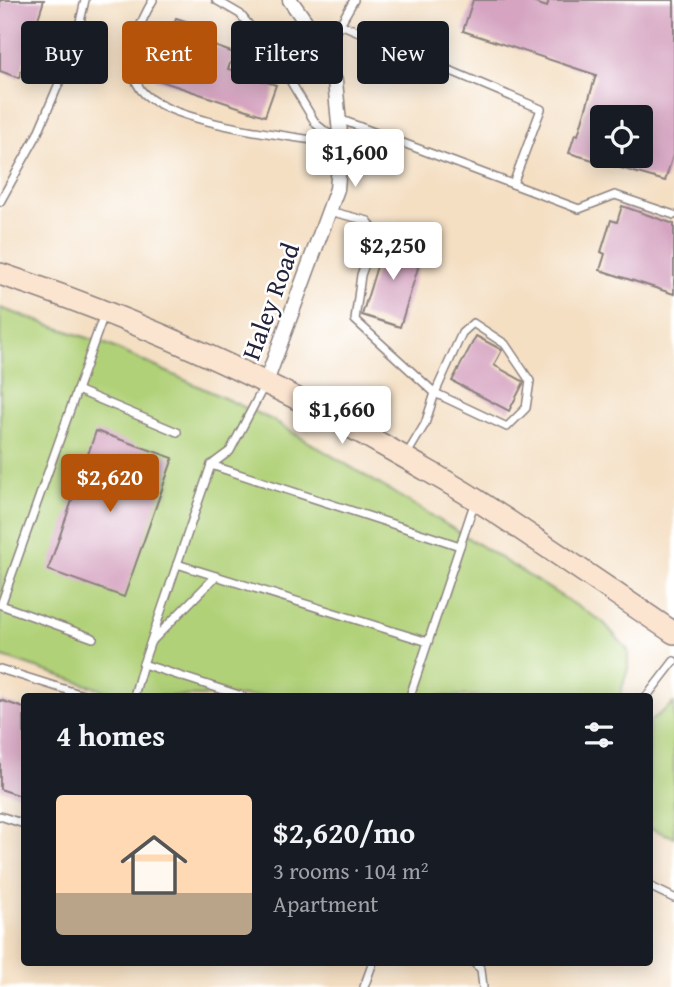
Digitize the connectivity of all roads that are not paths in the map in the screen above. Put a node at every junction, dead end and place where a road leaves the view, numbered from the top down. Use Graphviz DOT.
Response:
graph roads {
  1 [pos="85,0"];
  2 [pos="153,0"];
  3 [pos="216,0"];
  4 [pos="290,0"];
  5 [pos="354,0"];
  6 [pos="305,21"];
  7 [pos="342,21"];
  8 [pos="343,25"];
  9 [pos="335,84"];
  10 [pos="339,118"];
  11 [pos="341,144"];
  12 [pos="513,184"];
  13 [pos="0,202"];
  14 [pos="329,211"];
  15 [pos="674,215"];
  16 [pos="0,274"];
  17 [pos="105,313"];
  18 [pos="266,382"];
  19 [pos="77,390"];
  20 [pos="435,393"];
  21 [pos="177,432"];
  22 [pos="405,458"];
  23 [pos="211,465"];
  24 [pos="476,499"];
  25 [pos="460,546"];
  26 [pos="177,564"];
  27 [pos="216,576"];
  28 [pos="674,633"];
  29 [pos="93,638"];
  30 [pos="428,642"];
  31 [pos="150,643"];
  32 [pos="674,662"];
  33 [pos="143,664"];
  34 [pos="0,668"];
  35 [pos="77,693"];
  36 [pos="135,693"];
  37 [pos="233,693"];
  38 [pos="411,693"];
  39 [pos="649,693"];
  40 [pos="0,816"];
  41 [pos="21,823"];
  42 [pos="653,888"];
  43 [pos="674,898"];
  44 [pos="372,966"];
  45 [pos="478,966"];
  46 [pos="364,987"];
  47 [pos="483,987"];
  1 -- 13 [label="lane"];
  2 -- 11 [label="lane"];
  3 -- 11 [label="lane"];
  4 -- 6 [label="street, Haley Road"];
  5 -- 7 [label="lane"];
  8 -- 12 [label="lane"];
  9 -- 10 [label="street, Haley Road"];
  10 -- 11 [label="street, Haley Road"];
  10 -- 12 [label="lane"];
  11 -- 14 [label="street, Haley Road"];
  12 -- 15 [label="lane"];
  14 -- 18 [label="street, Haley Road"];
  14 -- 20 [label="lane"];
  16 -- 17 [label="main road"];
  17 -- 18 [label="main road"];
  17 -- 19 [label="lane"];
  18 -- 22 [label="main road"];
  18 -- 23 [label="lane"];
  19 -- 21 [label="lane"];
  19 -- 29 [label="lane"];
  20 -- 20 [label="lane"];
  20 -- 22 [label="lane"];
  22 -- 24 [label="main road"];
  23 -- 25 [label="lane"];
  23 -- 26 [label="lane"];
  24 -- 25 [label="lane"];
  24 -- 28 [label="main road"];
  25 -- 30 [label="lane"];
  26 -- 27 [label="lane"];
  26 -- 31 [label="lane"];
  27 -- 30 [label="lane"];
  27 -- 31 [label="lane"];
  30 -- 38 [label="lane"];
  31 -- 33 [label="lane"];
  32 -- 39 [label="lane"];
  33 -- 36 [label="lane"];
  33 -- 37 [label="lane"];
  34 -- 35 [label="lane"];
  40 -- 41 [label="lane"];
  42 -- 43 [label="lane"];
  44 -- 46 [label="lane"];
  45 -- 47 [label="lane"];
}
